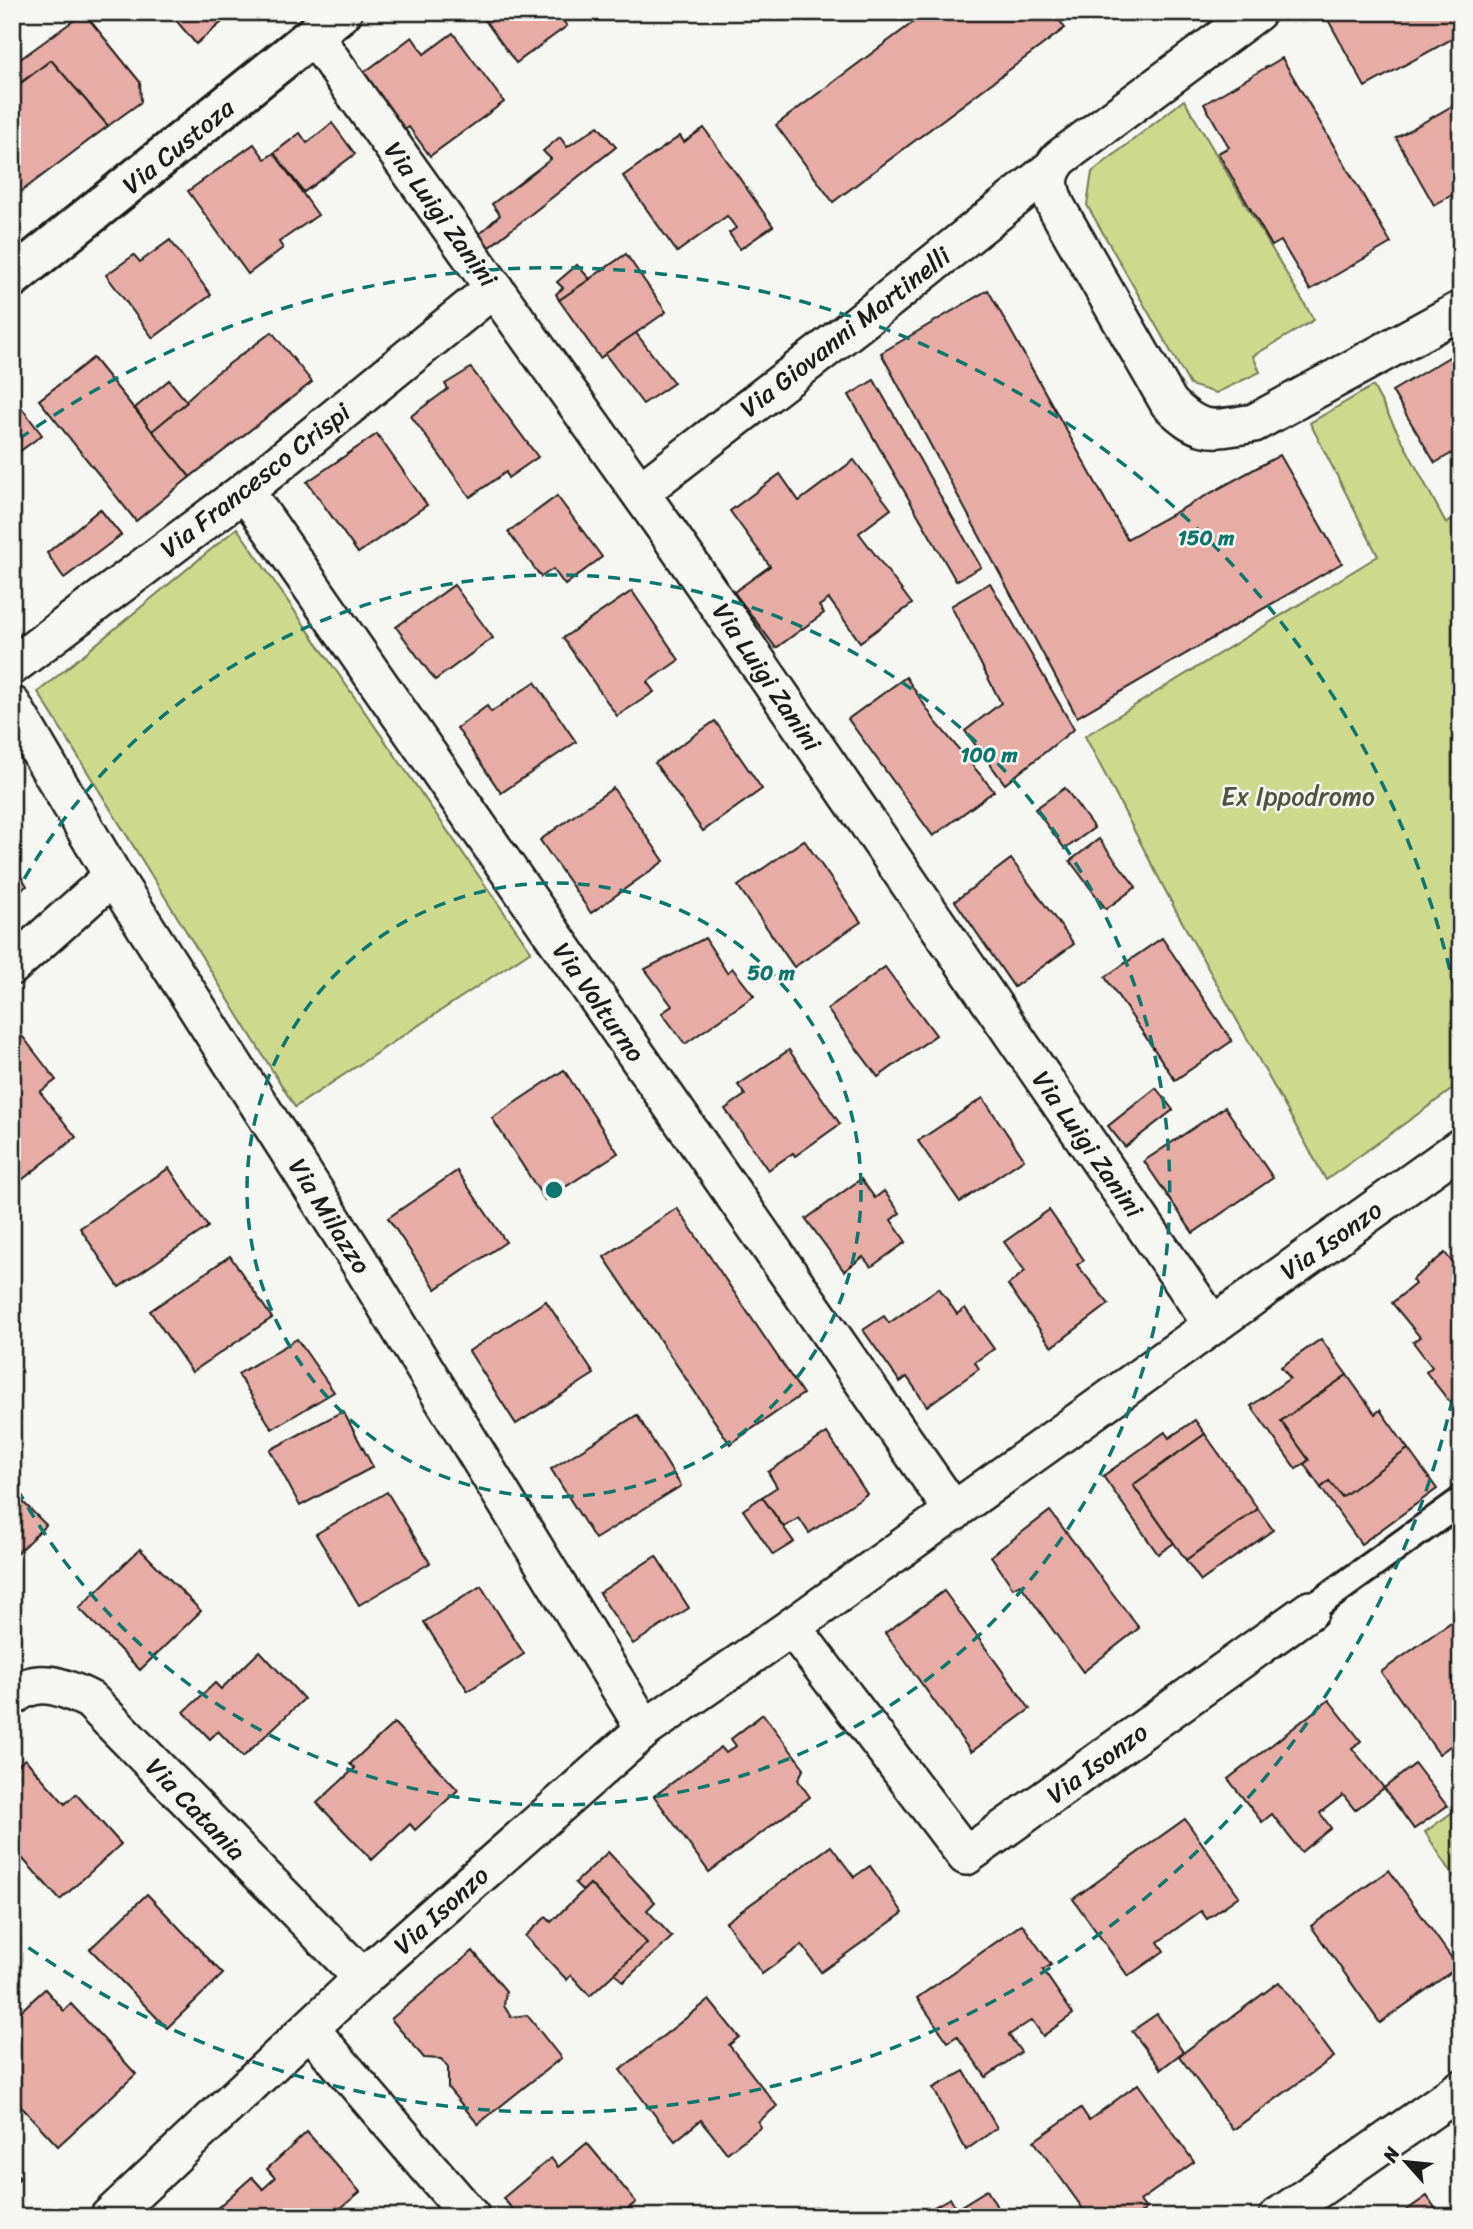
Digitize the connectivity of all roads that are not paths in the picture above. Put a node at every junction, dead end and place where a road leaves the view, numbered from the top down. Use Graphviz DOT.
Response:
graph roads {
  1 [pos="1257,12"];
  2 [pos="328,24"];
  3 [pos="1050,170"];
  4 [pos="12,278"];
  5 [pos="494,288"];
  6 [pos="1461,310"];
  7 [pos="245,491"];
  8 [pos="640,492"];
  9 [pos="12,666"];
  10 [pos="12,705"];
  11 [pos="113,876"];
  12 [pos="12,966"];
  13 [pos="1461,1147"];
  14 [pos="1212,1324"];
  15 [pos="1461,1501"];
  16 [pos="954,1512"];
  17 [pos="1310,1610"];
  18 [pos="792,1627"];
  19 [pos="12,1697"];
  20 [pos="645,1728"];
  21 [pos="363,1978"];
  22 [pos="310,2029"];
  23 [pos="1461,2089"];
  24 [pos="109,2217"];
  25 [pos="471,2217"];
  26 [pos="1278,2217"];
  1 -- 3 [label="street, Via Giovanni Martinelli"];
  2 -- 4 [label="street, Via Custoza"];
  2 -- 5 [label="street, Via Luigi Zanini"];
  3 -- 6 [label="street"];
  3 -- 8 [label="street, Via Giovanni Martinelli"];
  5 -- 7 [label="street, Via Francesco Crispi"];
  5 -- 8 [label="street, Via Luigi Zanini"];
  7 -- 9 [label="street, Via Francesco Crispi"];
  7 -- 16 [label="street, Via Volturno"];
  8 -- 14 [label="street, Via Luigi Zanini"];
  10 -- 11 [label="street, Via Milazzo"];
  11 -- 12 [label="street"];
  11 -- 20 [label="street, Via Milazzo"];
  13 -- 14 [label="street, Via Isonzo"];
  14 -- 16 [label="street, Via Isonzo"];
  15 -- 17 [label="street, Via Isonzo"];
  16 -- 18 [label="street, Via Isonzo"];
  17 -- 18 [label="street, Via Isonzo"];
  18 -- 20 [label="street, Via Isonzo"];
  19 -- 21 [label="street, Via Catania"];
  20 -- 21 [label="street, Via Isonzo"];
  21 -- 22 [label="street, Via Isonzo"];
  22 -- 24 [label="street, Via Isonzo"];
  22 -- 25 [label="street"];
  23 -- 26 [label="street"];
}
